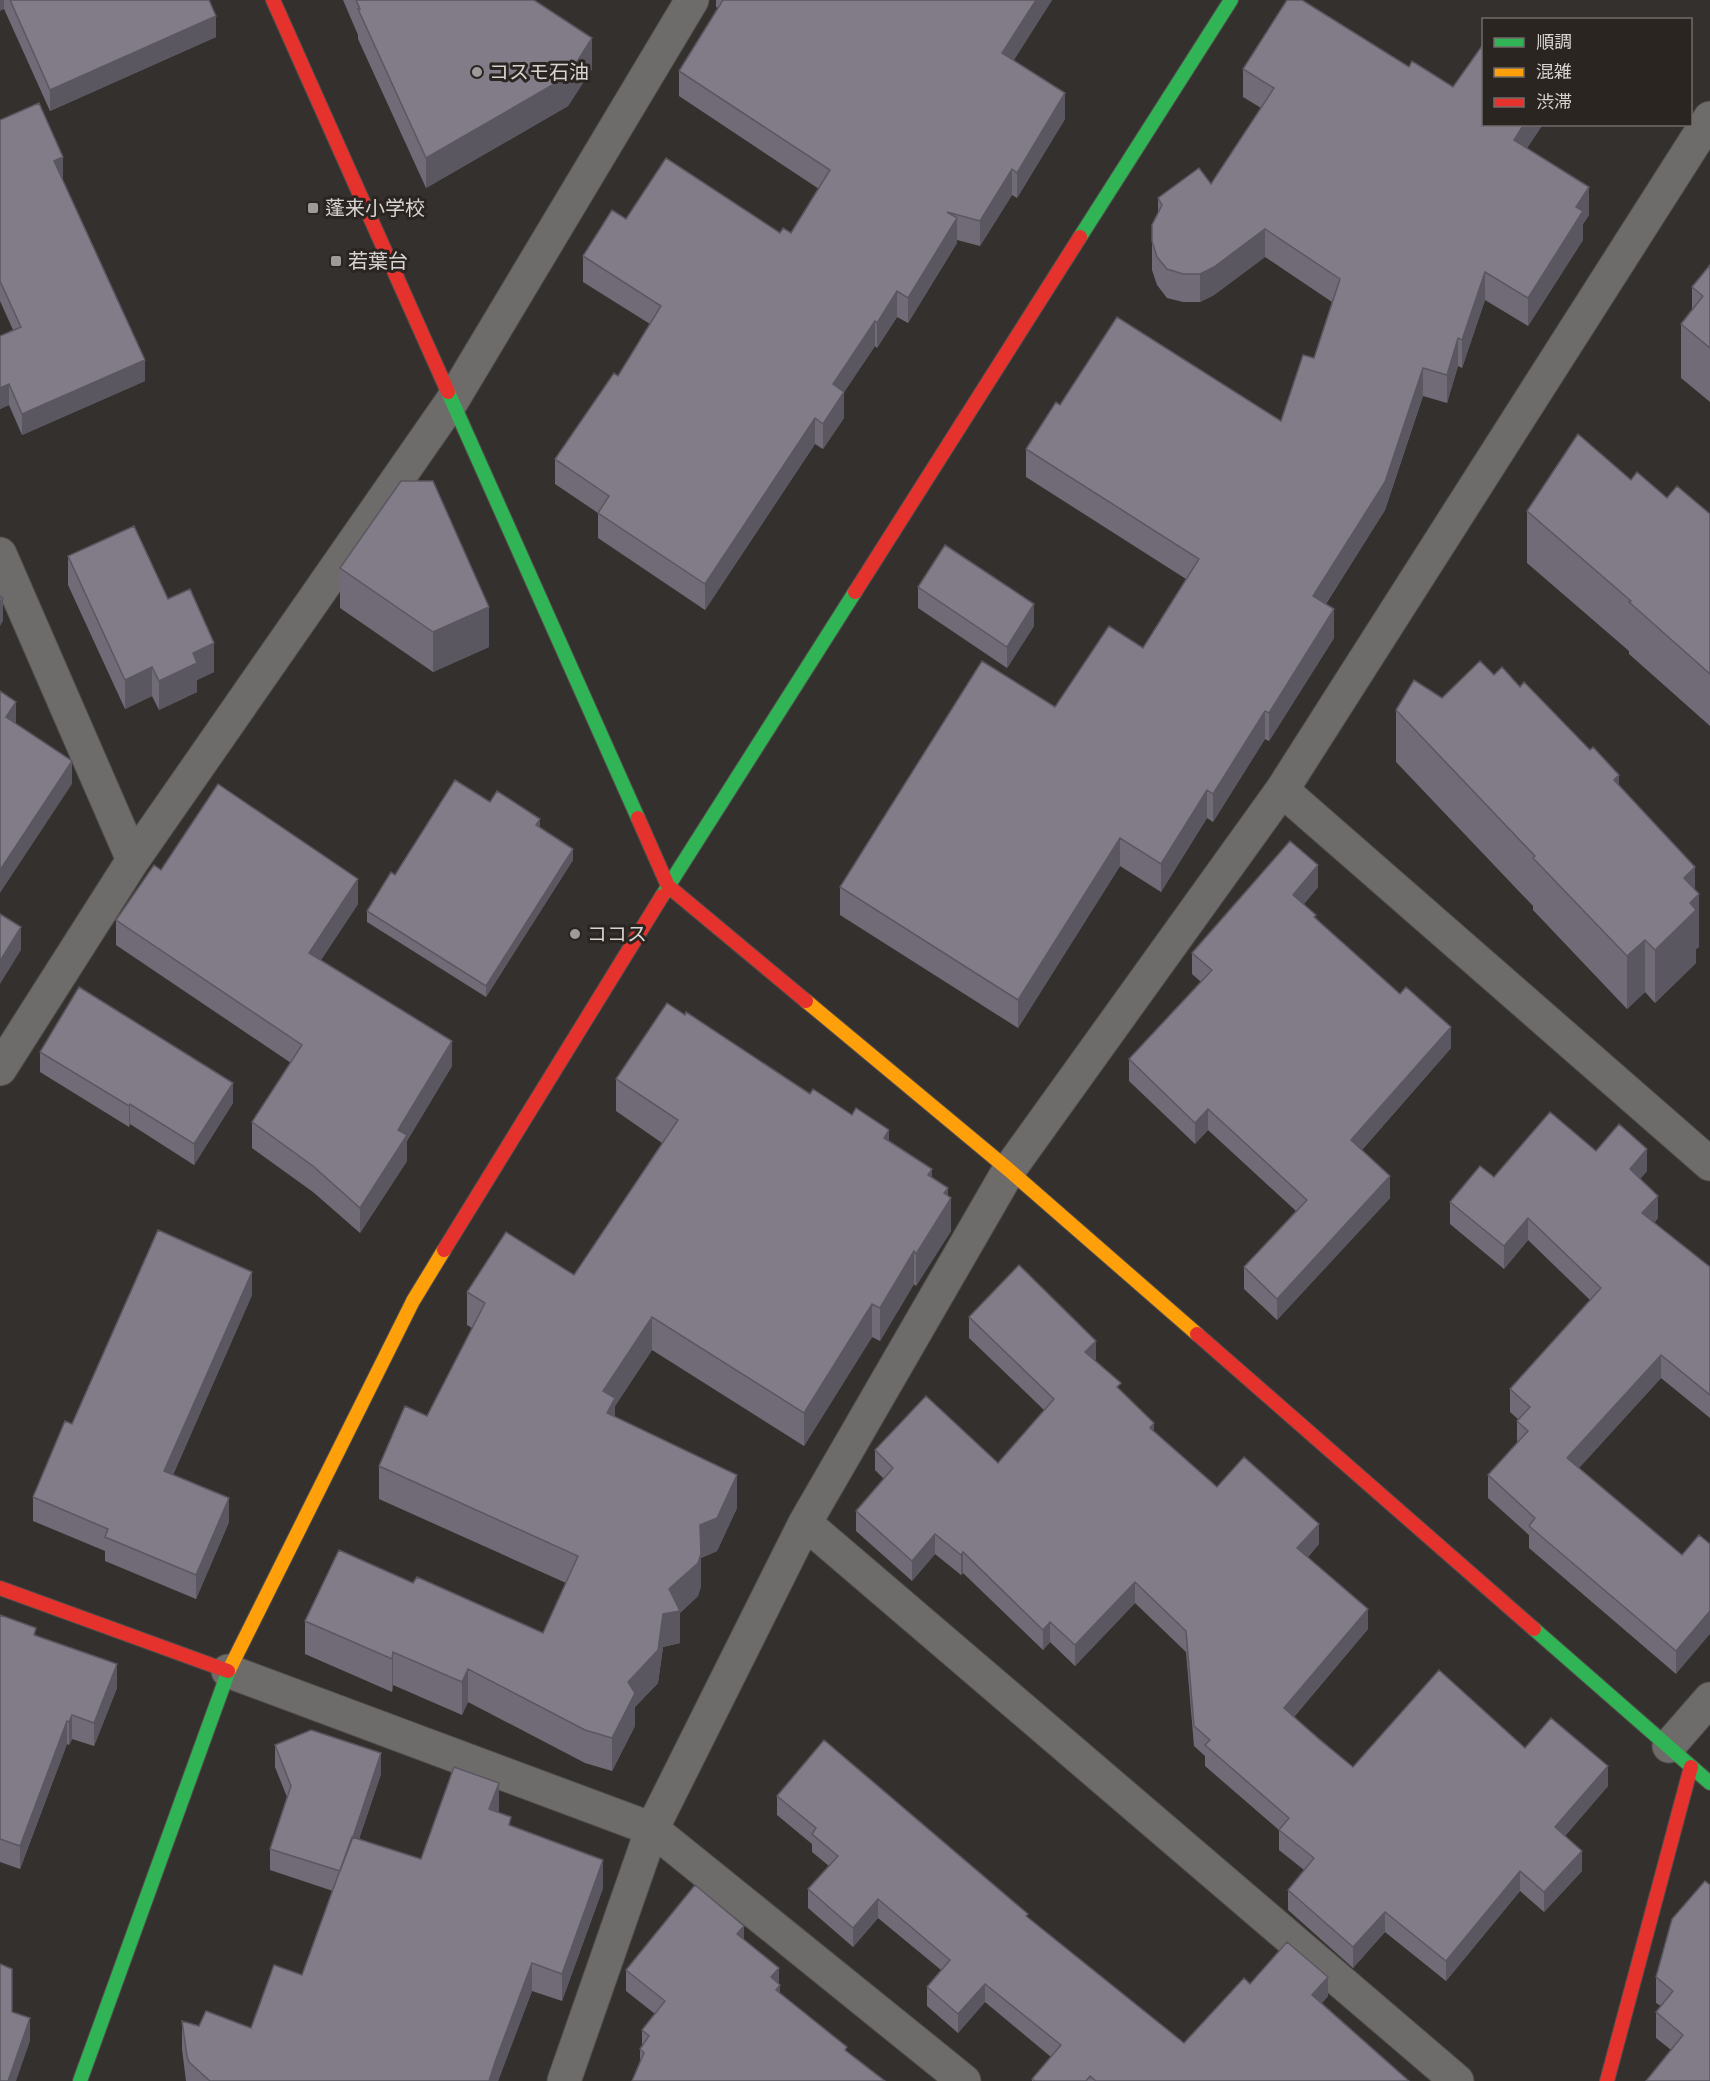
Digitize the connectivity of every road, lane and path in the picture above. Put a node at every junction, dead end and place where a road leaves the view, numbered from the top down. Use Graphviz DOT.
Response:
graph roads {
  1 [pos="273,0"];
  2 [pos="692,0"];
  3 [pos="1231,0"];
  4 [pos="1710,118"];
  5 [pos="452,401"];
  6 [pos="0,554"];
  7 [pos="1282,790"];
  8 [pos="132,860"];
  9 [pos="668,886"];
  10 [pos="0,1069"];
  11 [pos="1710,1164"];
  12 [pos="1009,1170"];
  13 [pos="805,1523"];
  14 [pos="0,1588"];
  15 [pos="228,1671"];
  16 [pos="1710,1699"];
  17 [pos="1680,1757"];
  18 [pos="1710,1783"];
  19 [pos="652,1829"];
  20 [pos="80,2081"];
  21 [pos="564,2081"];
  22 [pos="964,2081"];
  23 [pos="1457,2081"];
  24 [pos="1607,2081"];
  1 -- 5 [label="street"];
  2 -- 5 [label="street"];
  3 -- 9 [label="street"];
  4 -- 7 [label="street"];
  5 -- 8 [label="street"];
  5 -- 9 [label="street"];
  6 -- 8 [label="street"];
  7 -- 11 [label="street"];
  7 -- 12 [label="street"];
  8 -- 10 [label="street"];
  9 -- 12 [label="street"];
  9 -- 15 [label="street"];
  12 -- 13 [label="street"];
  12 -- 17 [label="street"];
  13 -- 19 [label="street"];
  13 -- 23 [label="street"];
  14 -- 15 [label="street"];
  15 -- 19 [label="street"];
  15 -- 20 [label="street"];
  16 -- 17 [label="street"];
  17 -- 18 [label="street"];
  17 -- 24 [label="street"];
  19 -- 21 [label="street"];
  19 -- 22 [label="street"];
}
